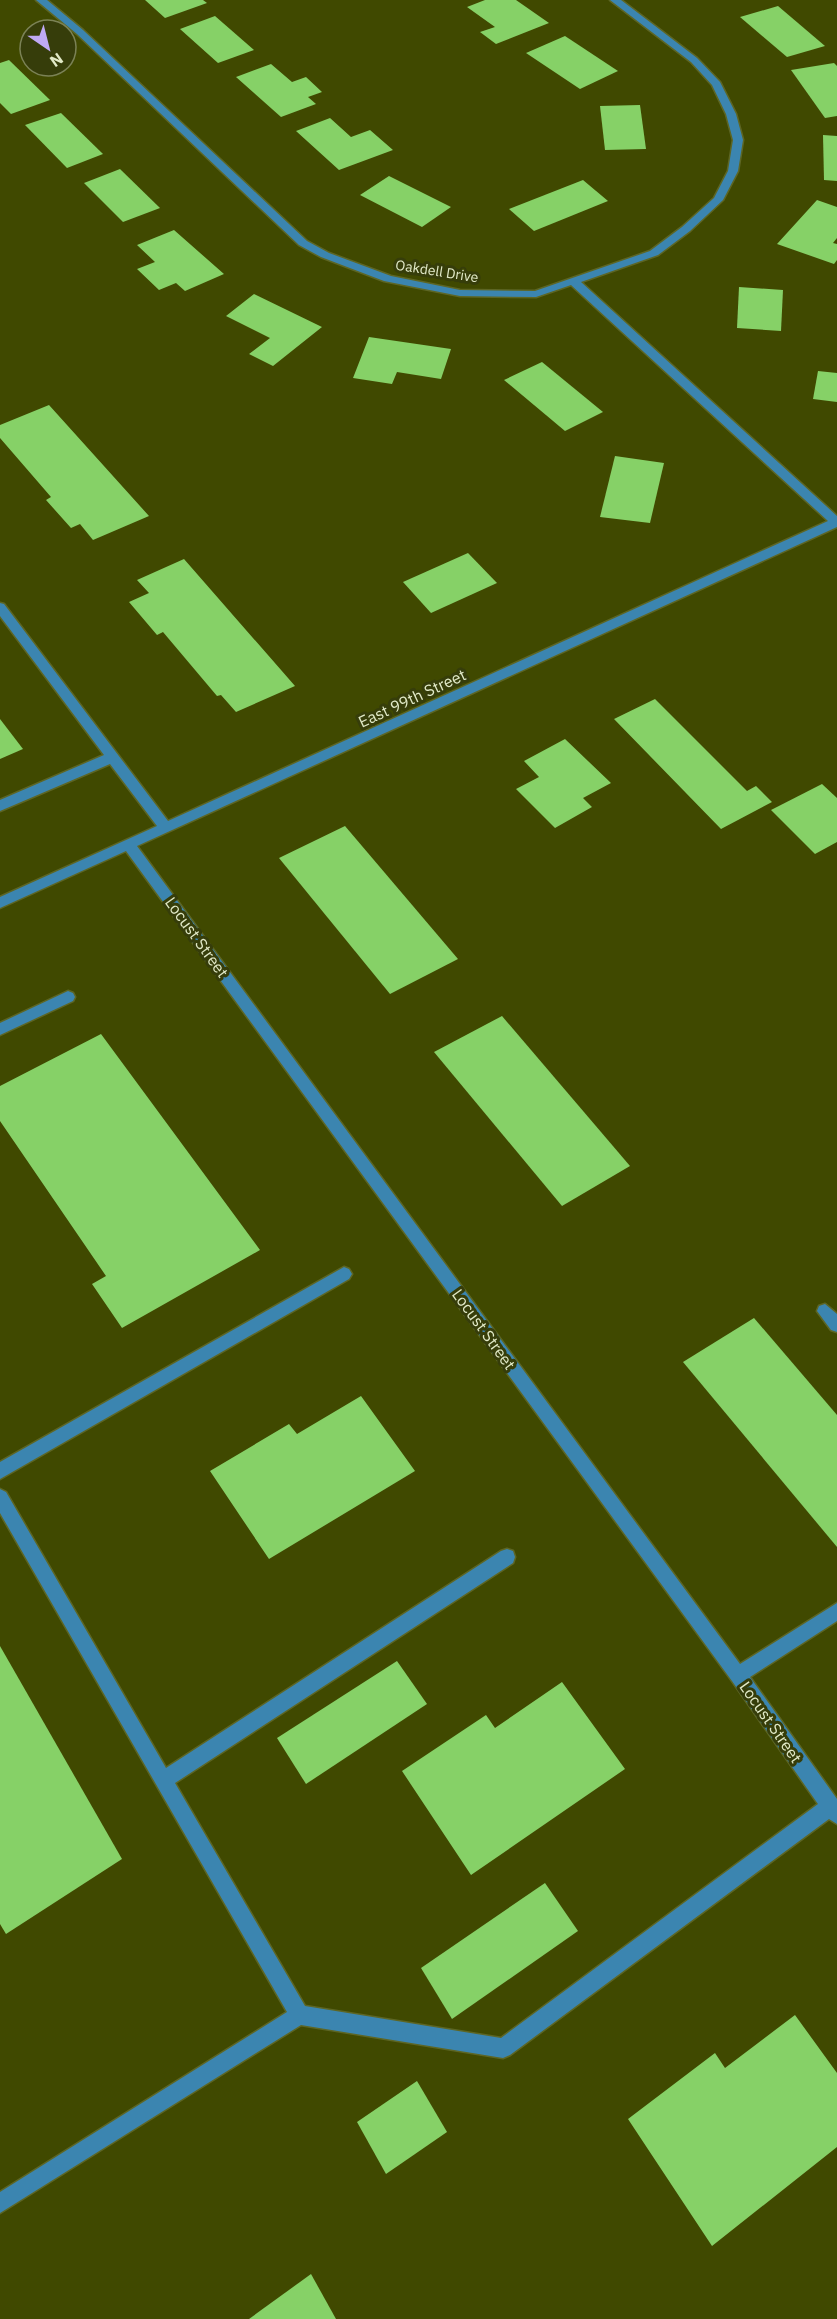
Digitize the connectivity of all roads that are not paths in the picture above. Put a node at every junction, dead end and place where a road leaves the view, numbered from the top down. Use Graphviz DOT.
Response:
graph roads {
  1 [pos="40,0"];
  2 [pos="615,0"];
  3 [pos="575,283"];
  4 [pos="837,522"];
  5 [pos="0,607"];
  6 [pos="113,757"];
  7 [pos="0,806"];
  8 [pos="166,828"];
  9 [pos="129,845"];
  10 [pos="0,903"];
  11 [pos="68,997"];
  12 [pos="0,1029"];
  13 [pos="344,1274"];
  14 [pos="825,1311"];
  15 [pos="837,1325"];
  16 [pos="0,1472"];
  17 [pos="0,1497"];
  18 [pos="507,1557"];
  19 [pos="837,1611"];
  20 [pos="738,1675"];
  21 [pos="164,1780"];
  22 [pos="834,1810"];
  23 [pos="299,2015"];
  24 [pos="0,2203"];
  1 -- 3 [label="street, Oakdell Drive"];
  2 -- 3 [label="street, Oakdell Drive"];
  3 -- 4 [label="street"];
  4 -- 8 [label="street, East 99th Street"];
  5 -- 6 [label="street"];
  6 -- 7 [label="street"];
  6 -- 8 [label="street"];
  8 -- 9 [label="street, East 99th Street"];
  9 -- 10 [label="street, East 99th Street"];
  9 -- 20 [label="street, Locust Street"];
  11 -- 12 [label="street"];
  13 -- 16 [label="street"];
  14 -- 15 [label="street"];
  17 -- 21 [label="street"];
  18 -- 21 [label="street"];
  19 -- 20 [label="street"];
  20 -- 22 [label="street, Locust Street"];
  21 -- 23 [label="street"];
  22 -- 23 [label="street"];
  23 -- 24 [label="street"];
}
